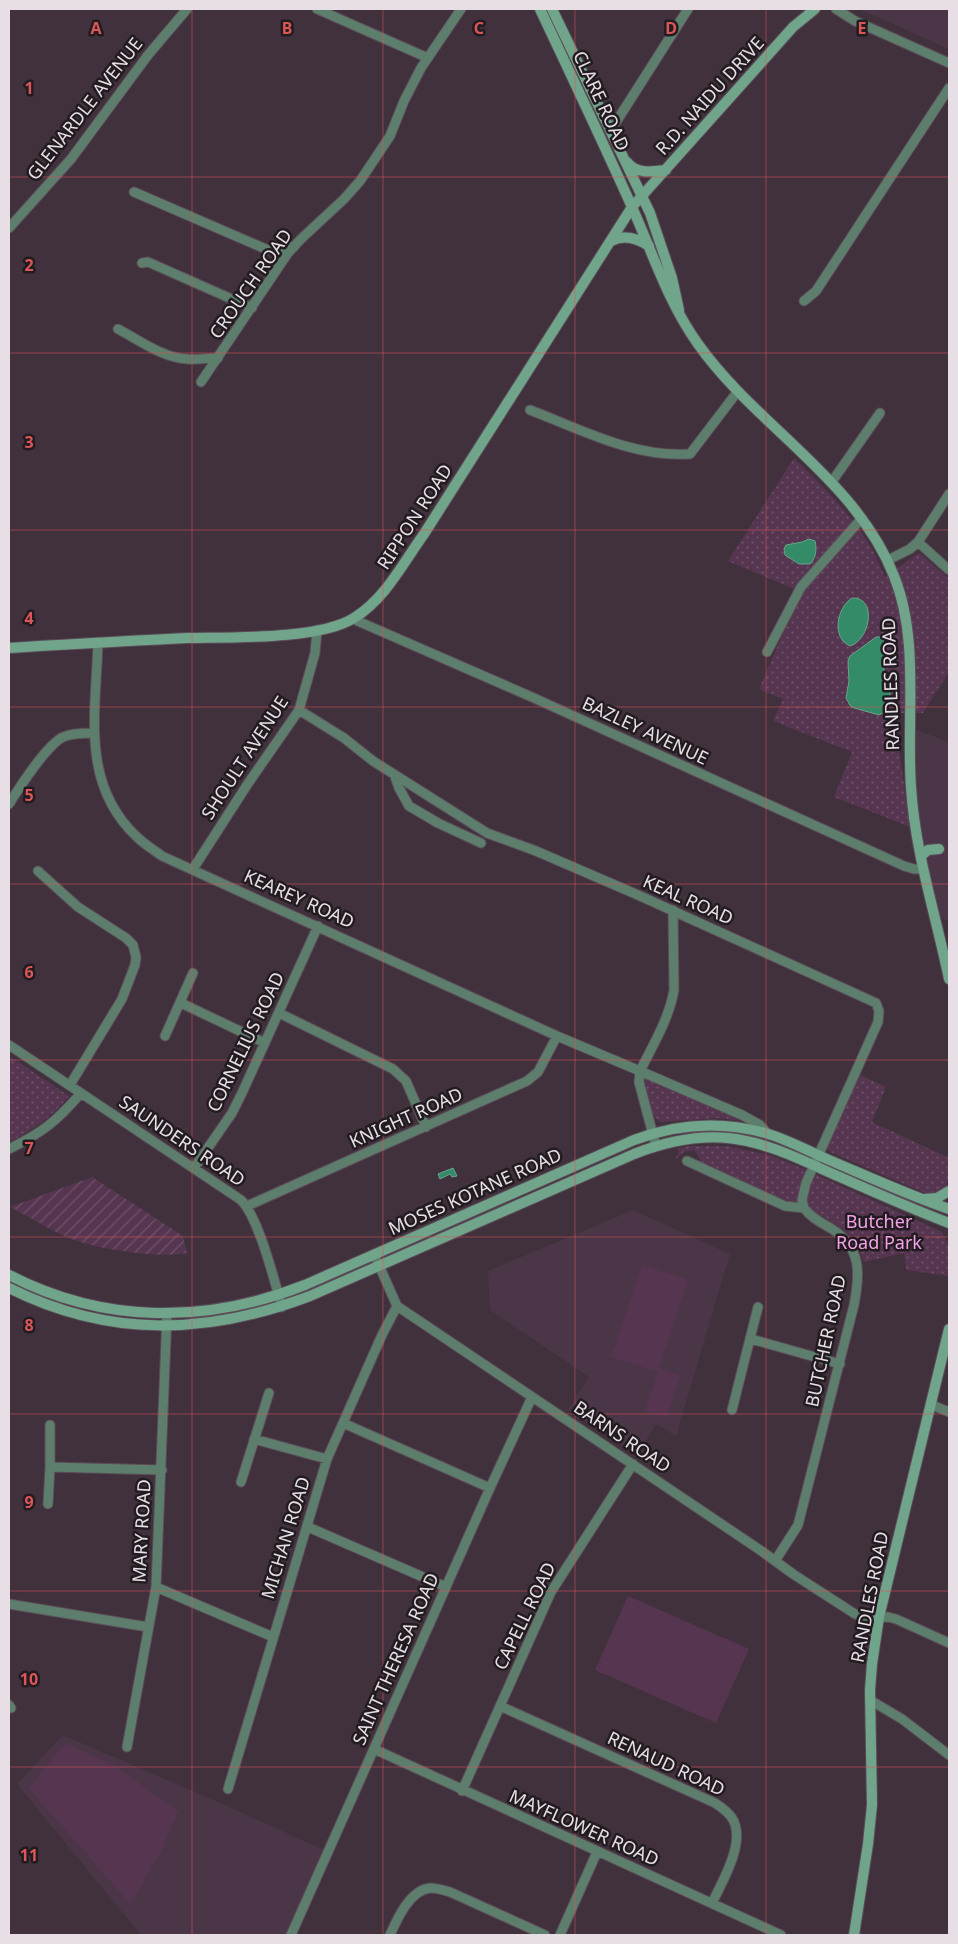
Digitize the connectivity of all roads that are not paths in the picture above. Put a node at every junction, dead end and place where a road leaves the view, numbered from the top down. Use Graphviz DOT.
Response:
graph roads {
  1 [pos="187,9"];
  2 [pos="317,9"];
  3 [pos="461,9"];
  4 [pos="540,9"];
  5 [pos="552,9"];
  6 [pos="688,9"];
  7 [pos="815,9"];
  8 [pos="836,9"];
  9 [pos="428,58"];
  10 [pos="949,63"];
  11 [pos="949,88"];
  12 [pos="611,130"];
  13 [pos="623,158"];
  14 [pos="666,170"];
  15 [pos="134,192"];
  16 [pos="642,197"];
  17 [pos="632,208"];
  18 [pos="9,228"];
  19 [pos="610,242"];
  20 [pos="649,246"];
  21 [pos="294,247"];
  22 [pos="142,263"];
  23 [pos="804,301"];
  24 [pos="252,308"];
  25 [pos="680,314"];
  26 [pos="118,329"];
  27 [pos="218,358"];
  28 [pos="201,382"];
  29 [pos="738,391"];
  30 [pos="530,410"];
  31 [pos="880,413"];
  32 [pos="831,483"];
  33 [pos="949,494"];
  34 [pos="862,518"];
  35 [pos="918,542"];
  36 [pos="888,560"];
  37 [pos="949,570"];
  38 [pos="353,619"];
  39 [pos="317,630"];
  40 [pos="98,642"];
  41 [pos="9,648"];
  42 [pos="767,652"];
  43 [pos="299,710"];
  44 [pos="94,733"];
  45 [pos="394,774"];
  46 [pos="9,804"];
  47 [pos="481,843"];
  48 [pos="939,849"];
  49 [pos="921,856"];
  50 [pos="193,869"];
  51 [pos="923,869"];
  52 [pos="38,871"];
  53 [pos="674,910"];
  54 [pos="318,926"];
  55 [pos="193,973"];
  56 [pos="949,979"];
  57 [pos="181,1003"];
  58 [pos="279,1013"];
  59 [pos="165,1036"];
  60 [pos="557,1036"];
  61 [pos="265,1043"];
  62 [pos="9,1045"];
  63 [pos="640,1070"];
  64 [pos="70,1085"];
  65 [pos="81,1093"];
  66 [pos="426,1127"];
  67 [pos="652,1133"];
  68 [pos="767,1133"];
  69 [pos="656,1146"];
  70 [pos="9,1149"];
  71 [pos="818,1155"];
  72 [pos="687,1161"];
  73 [pos="814,1165"];
  74 [pos="194,1168"];
  75 [pos="949,1191"];
  76 [pos="922,1200"];
  77 [pos="247,1206"];
  78 [pos="804,1208"];
  79 [pos="949,1209"];
  80 [pos="949,1223"];
  81 [pos="374,1254"];
  82 [pos="379,1265"];
  83 [pos="9,1275"];
  84 [pos="9,1288"];
  85 [pos="279,1295"];
  86 [pos="282,1306"];
  87 [pos="397,1306"];
  88 [pos="758,1307"];
  89 [pos="167,1314"];
  90 [pos="167,1326"];
  91 [pos="949,1329"];
  92 [pos="751,1339"];
  93 [pos="840,1364"];
  94 [pos="269,1393"];
  95 [pos="532,1397"];
  96 [pos="932,1405"];
  97 [pos="732,1410"];
  98 [pos="949,1412"];
  99 [pos="343,1423"];
  100 [pos="50,1425"];
  101 [pos="254,1439"];
  102 [pos="327,1459"];
  103 [pos="633,1464"];
  104 [pos="50,1467"];
  105 [pos="162,1470"];
  106 [pos="241,1482"];
  107 [pos="490,1488"];
  108 [pos="48,1504"];
  109 [pos="308,1527"];
  110 [pos="775,1561"];
  111 [pos="156,1587"];
  112 [pos="446,1587"];
  113 [pos="9,1604"];
  114 [pos="879,1617"];
  115 [pos="148,1628"];
  116 [pos="273,1637"];
  117 [pos="949,1643"];
  118 [pos="870,1700"];
  119 [pos="500,1706"];
  120 [pos="127,1747"];
  121 [pos="374,1749"];
  122 [pos="949,1756"];
  123 [pos="228,1789"];
  124 [pos="462,1791"];
  125 [pos="597,1852"];
  126 [pos="712,1903"];
  127 [pos="291,1935"];
  128 [pos="390,1935"];
  129 [pos="545,1935"];
  130 [pos="560,1935"];
  131 [pos="781,1935"];
  132 [pos="854,1935"];
  1 -- 18 [label="street, GLENARDLE AVENUE"];
  2 -- 9 [label="street"];
  3 -- 9 [label="street, CROUCH ROAD"];
  4 -- 17 [label="street, CLARE ROAD"];
  5 -- 12 [label="street, CLARE ROAD"];
  6 -- 12 [label="street"];
  7 -- 14 [label="street, R.D. NAIDU DRIVE"];
  8 -- 10 [label="street"];
  9 -- 21 [label="street, CROUCH ROAD"];
  11 -- 23 [label="street"];
  12 -- 13 [label="street, CLARE ROAD"];
  13 -- 14 [label="street"];
  13 -- 16 [label="street, CLARE ROAD"];
  14 -- 16 [label="street, R.D. NAIDU DRIVE"];
  15 -- 21 [label="street"];
  16 -- 17 [label="street, R.D. NAIDU DRIVE"];
  16 -- 25 [label="street, RANDLES ROAD"];
  17 -- 19 [label="street, RIPPON ROAD"];
  17 -- 20 [label="street, RANDLES ROAD"];
  19 -- 20 [label="street"];
  19 -- 38 [label="street, RIPPON ROAD"];
  20 -- 25 [label="street, RANDLES ROAD"];
  21 -- 24 [label="street, CROUCH ROAD"];
  22 -- 24 [label="street"];
  24 -- 27 [label="street, CROUCH ROAD"];
  25 -- 29 [label="street, RANDLES ROAD"];
  26 -- 27 [label="street"];
  27 -- 28 [label="street, CROUCH ROAD"];
  29 -- 30 [label="street"];
  29 -- 32 [label="street, RANDLES ROAD"];
  31 -- 32 [label="street"];
  32 -- 34 [label="street, RANDLES ROAD"];
  33 -- 35 [label="street"];
  34 -- 36 [label="street, RANDLES ROAD"];
  34 -- 42 [label="street"];
  35 -- 36 [label="street"];
  35 -- 37 [label="street"];
  36 -- 49 [label="street, RANDLES ROAD"];
  38 -- 39 [label="street, RIPPON ROAD"];
  38 -- 51 [label="street, BAZLEY AVENUE"];
  39 -- 40 [label="street, RIPPON ROAD"];
  39 -- 43 [label="street, SHOULT AVENUE"];
  40 -- 41 [label="street, RIPPON ROAD"];
  40 -- 44 [label="street, KEAREY ROAD"];
  43 -- 45 [label="street, KEAL ROAD"];
  43 -- 50 [label="street, SHOULT AVENUE"];
  44 -- 46 [label="street"];
  44 -- 50 [label="street, KEAREY ROAD"];
  45 -- 47 [label="street"];
  45 -- 53 [label="street, KEAL ROAD"];
  48 -- 49 [label="street"];
  49 -- 51 [label="street, RANDLES ROAD"];
  50 -- 54 [label="street, KEAREY ROAD"];
  51 -- 56 [label="street, RANDLES ROAD"];
  52 -- 64 [label="street"];
  53 -- 63 [label="street"];
  53 -- 71 [label="street, KEAL ROAD"];
  54 -- 58 [label="street, CORNELIUS ROAD"];
  54 -- 60 [label="street, KEAREY ROAD"];
  55 -- 57 [label="street"];
  57 -- 59 [label="street"];
  57 -- 61 [label="street"];
  58 -- 61 [label="street, CORNELIUS ROAD"];
  58 -- 66 [label="street"];
  60 -- 63 [label="street, KEAREY ROAD"];
  60 -- 66 [label="street, KNIGHT ROAD"];
  61 -- 74 [label="street, CORNELIUS ROAD"];
  62 -- 64 [label="street, SAUNDERS ROAD"];
  63 -- 67 [label="street"];
  63 -- 68 [label="street, KEAREY ROAD"];
  64 -- 65 [label="street, SAUNDERS ROAD"];
  65 -- 70 [label="street"];
  65 -- 74 [label="street, SAUNDERS ROAD"];
  66 -- 77 [label="street, KNIGHT ROAD"];
  67 -- 68 [label="street, MOSES KOTANE ROAD"];
  67 -- 69 [label="street"];
  67 -- 81 [label="street, MOSES KOTANE ROAD"];
  68 -- 71 [label="street, MOSES KOTANE ROAD"];
  69 -- 73 [label="street, MOSES KOTANE ROAD"];
  69 -- 82 [label="street, MOSES KOTANE ROAD"];
  71 -- 73 [label="street, KEAL ROAD"];
  71 -- 76 [label="street, MOSES KOTANE ROAD"];
  72 -- 78 [label="street, BUTCHER ROAD"];
  73 -- 78 [label="street, KEAL ROAD"];
  73 -- 80 [label="street, MOSES KOTANE ROAD"];
  74 -- 77 [label="street, SAUNDERS ROAD"];
  75 -- 76 [label="street"];
  76 -- 79 [label="street, MOSES KOTANE ROAD"];
  77 -- 85 [label="street, SAUNDERS ROAD"];
  78 -- 93 [label="street, BUTCHER ROAD"];
  81 -- 82 [label="street"];
  81 -- 85 [label="street, MOSES KOTANE ROAD"];
  82 -- 86 [label="street, MOSES KOTANE ROAD"];
  82 -- 87 [label="street"];
  83 -- 89 [label="street, MOSES KOTANE ROAD"];
  84 -- 90 [label="street, MOSES KOTANE ROAD"];
  85 -- 86 [label="street, SAUNDERS ROAD"];
  85 -- 89 [label="street, MOSES KOTANE ROAD"];
  86 -- 90 [label="street, MOSES KOTANE ROAD"];
  87 -- 95 [label="street, BARNS ROAD"];
  87 -- 99 [label="street, MICHAN ROAD"];
  88 -- 92 [label="street"];
  89 -- 90 [label="street, MARY ROAD"];
  90 -- 105 [label="street, MARY ROAD"];
  91 -- 96 [label="street, RANDLES ROAD"];
  92 -- 93 [label="street"];
  92 -- 97 [label="street"];
  93 -- 110 [label="street, BUTCHER ROAD"];
  94 -- 101 [label="street"];
  95 -- 103 [label="street, BARNS ROAD"];
  95 -- 107 [label="street, SAINT THERESA ROAD"];
  96 -- 98 [label="street"];
  96 -- 114 [label="street, RANDLES ROAD"];
  99 -- 102 [label="street, MICHAN ROAD"];
  99 -- 107 [label="street"];
  100 -- 104 [label="street"];
  101 -- 102 [label="street"];
  101 -- 106 [label="street"];
  102 -- 109 [label="street, MICHAN ROAD"];
  103 -- 110 [label="street, BARNS ROAD"];
  103 -- 119 [label="street, CAPELL ROAD"];
  104 -- 105 [label="street"];
  104 -- 108 [label="street"];
  105 -- 111 [label="street, MARY ROAD"];
  107 -- 112 [label="street, SAINT THERESA ROAD"];
  109 -- 112 [label="street"];
  109 -- 116 [label="street, MICHAN ROAD"];
  110 -- 114 [label="street, BARNS ROAD"];
  111 -- 115 [label="street, MARY ROAD"];
  111 -- 116 [label="street"];
  112 -- 121 [label="street, SAINT THERESA ROAD"];
  113 -- 115 [label="street"];
  114 -- 117 [label="street, BARNS ROAD"];
  114 -- 118 [label="street, RANDLES ROAD"];
  115 -- 120 [label="street, MARY ROAD"];
  116 -- 123 [label="street, MICHAN ROAD"];
  118 -- 122 [label="street"];
  118 -- 132 [label="street, RANDLES ROAD"];
  119 -- 124 [label="street, CAPELL ROAD"];
  119 -- 126 [label="street, RENAUD ROAD"];
  121 -- 124 [label="street, MAYFLOWER ROAD"];
  121 -- 127 [label="street, SAINT THERESA ROAD"];
  124 -- 125 [label="street, MAYFLOWER ROAD"];
  125 -- 126 [label="street, MAYFLOWER ROAD"];
  125 -- 130 [label="street"];
  126 -- 131 [label="street, MAYFLOWER ROAD"];
  128 -- 129 [label="street"];
}
